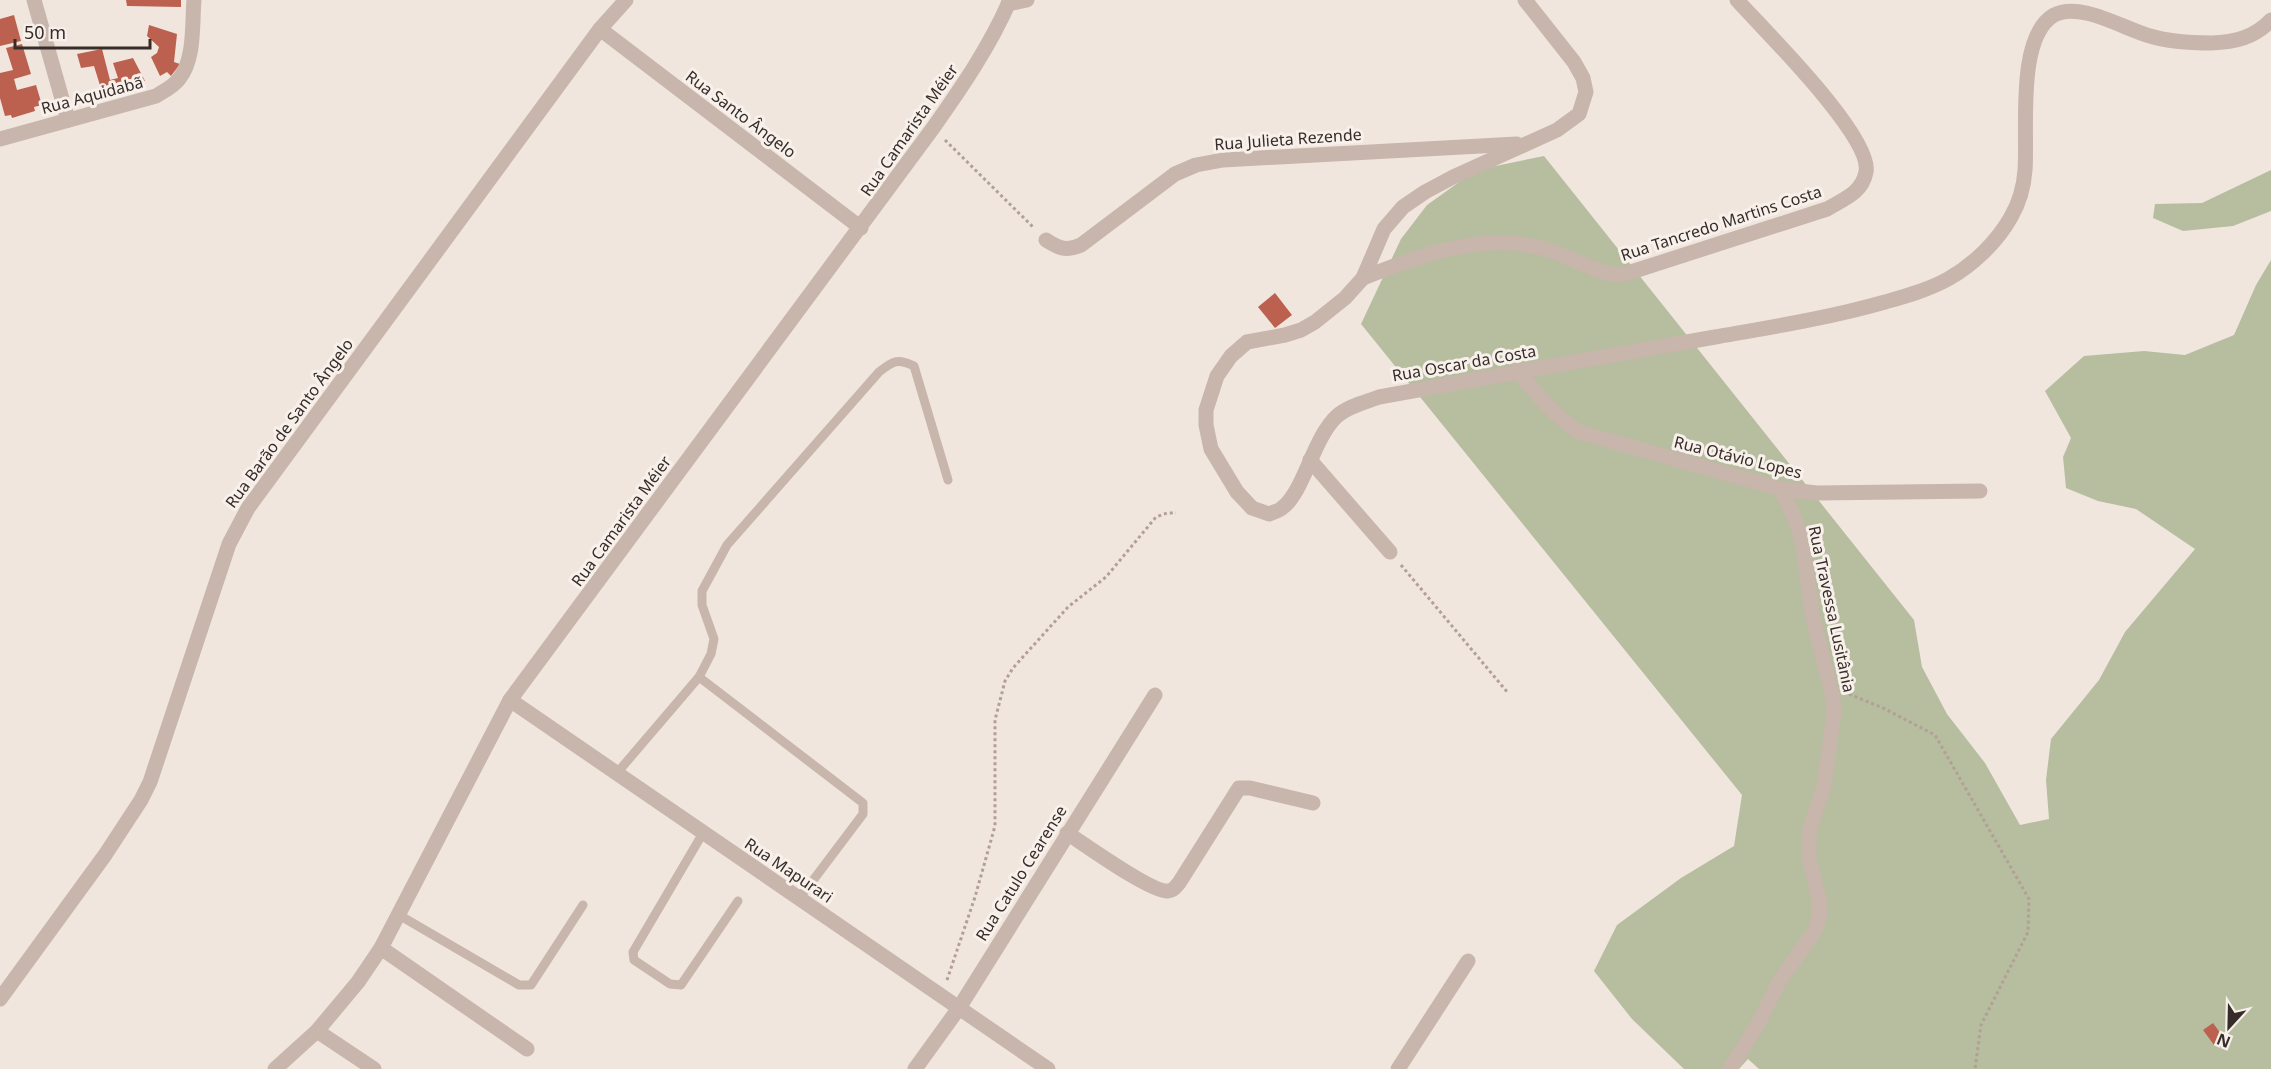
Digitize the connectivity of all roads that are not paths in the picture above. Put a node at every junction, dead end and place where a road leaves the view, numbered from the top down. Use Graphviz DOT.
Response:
graph roads {
  1 [pos="34,0"];
  2 [pos="194,0"];
  3 [pos="626,0"];
  4 [pos="1027,0"];
  5 [pos="1525,0"];
  6 [pos="1737,0"];
  7 [pos="1009,2"];
  8 [pos="2271,20"];
  9 [pos="600,29"];
  10 [pos="68,120"];
  11 [pos="0,139"];
  12 [pos="1526,144"];
  13 [pos="861,228"];
  14 [pos="1046,240"];
  15 [pos="1364,278"];
  16 [pos="1517,371"];
  17 [pos="1310,460"];
  18 [pos="948,480"];
  19 [pos="1781,489"];
  20 [pos="1980,491"];
  21 [pos="1390,552"];
  22 [pos="699,677"];
  23 [pos="1155,695"];
  24 [pos="510,700"];
  25 [pos="617,773"];
  26 [pos="1313,803"];
  27 [pos="704,833"];
  28 [pos="1067,833"];
  29 [pos="797,897"];
  30 [pos="738,901"];
  31 [pos="583,905"];
  32 [pos="399,915"];
  33 [pos="381,948"];
  34 [pos="1468,961"];
  35 [pos="0,999"];
  36 [pos="959,1008"];
  37 [pos="317,1030"];
  38 [pos="527,1049"];
  39 [pos="275,1069"];
  40 [pos="374,1069"];
  41 [pos="915,1069"];
  42 [pos="1048,1069"];
  43 [pos="1398,1069"];
  44 [pos="1730,1069"];
  1 -- 10 [label="street"];
  2 -- 10 [label="street, Rua Aquidabã"];
  3 -- 9 [label="street, Rua Barão de Santo Ângelo"];
  4 -- 7 [label="street"];
  5 -- 12 [label="street, Rua Oscar da Costa"];
  6 -- 15 [label="street, Rua Tancredo Martins Costa"];
  7 -- 13 [label="street, Rua Camarista Méier"];
  8 -- 16 [label="street, Rua Oscar da Costa"];
  9 -- 13 [label="street, Rua Santo Ângelo"];
  9 -- 35 [label="street, Rua Barão de Santo Ângelo"];
  10 -- 11 [label="street, Rua Aquidabã"];
  12 -- 14 [label="street, Rua Julieta Rezende"];
  12 -- 15 [label="street, Rua Oscar da Costa"];
  13 -- 24 [label="street, Rua Camarista Méier"];
  15 -- 17 [label="street, Rua Oscar da Costa"];
  16 -- 17 [label="street, Rua Oscar da Costa"];
  16 -- 19 [label="street, Rua Otávio Lopes"];
  17 -- 21 [label="street"];
  18 -- 22 [label="lane"];
  19 -- 20 [label="street, Rua Otávio Lopes"];
  19 -- 44 [label="street, Rua Travessa Lusitânia"];
  22 -- 25 [label="lane"];
  22 -- 29 [label="lane"];
  23 -- 28 [label="street, Rua Catulo Cearense"];
  24 -- 25 [label="street, Rua Mapurari"];
  24 -- 32 [label="street, Rua Camarista Méier"];
  25 -- 27 [label="street, Rua Mapurari"];
  26 -- 28 [label="street"];
  27 -- 29 [label="street, Rua Mapurari"];
  27 -- 30 [label="lane"];
  28 -- 36 [label="street, Rua Catulo Cearense"];
  29 -- 36 [label="street, Rua Mapurari"];
  31 -- 32 [label="lane"];
  32 -- 33 [label="street, Rua Camarista Méier"];
  33 -- 37 [label="street, Rua Camarista Méier"];
  33 -- 38 [label="street"];
  34 -- 43 [label="street"];
  36 -- 41 [label="street, Rua Catulo Cearense"];
  36 -- 42 [label="street, Rua Mapurari"];
  37 -- 39 [label="street, Rua Camarista Méier"];
  37 -- 40 [label="street"];
}
